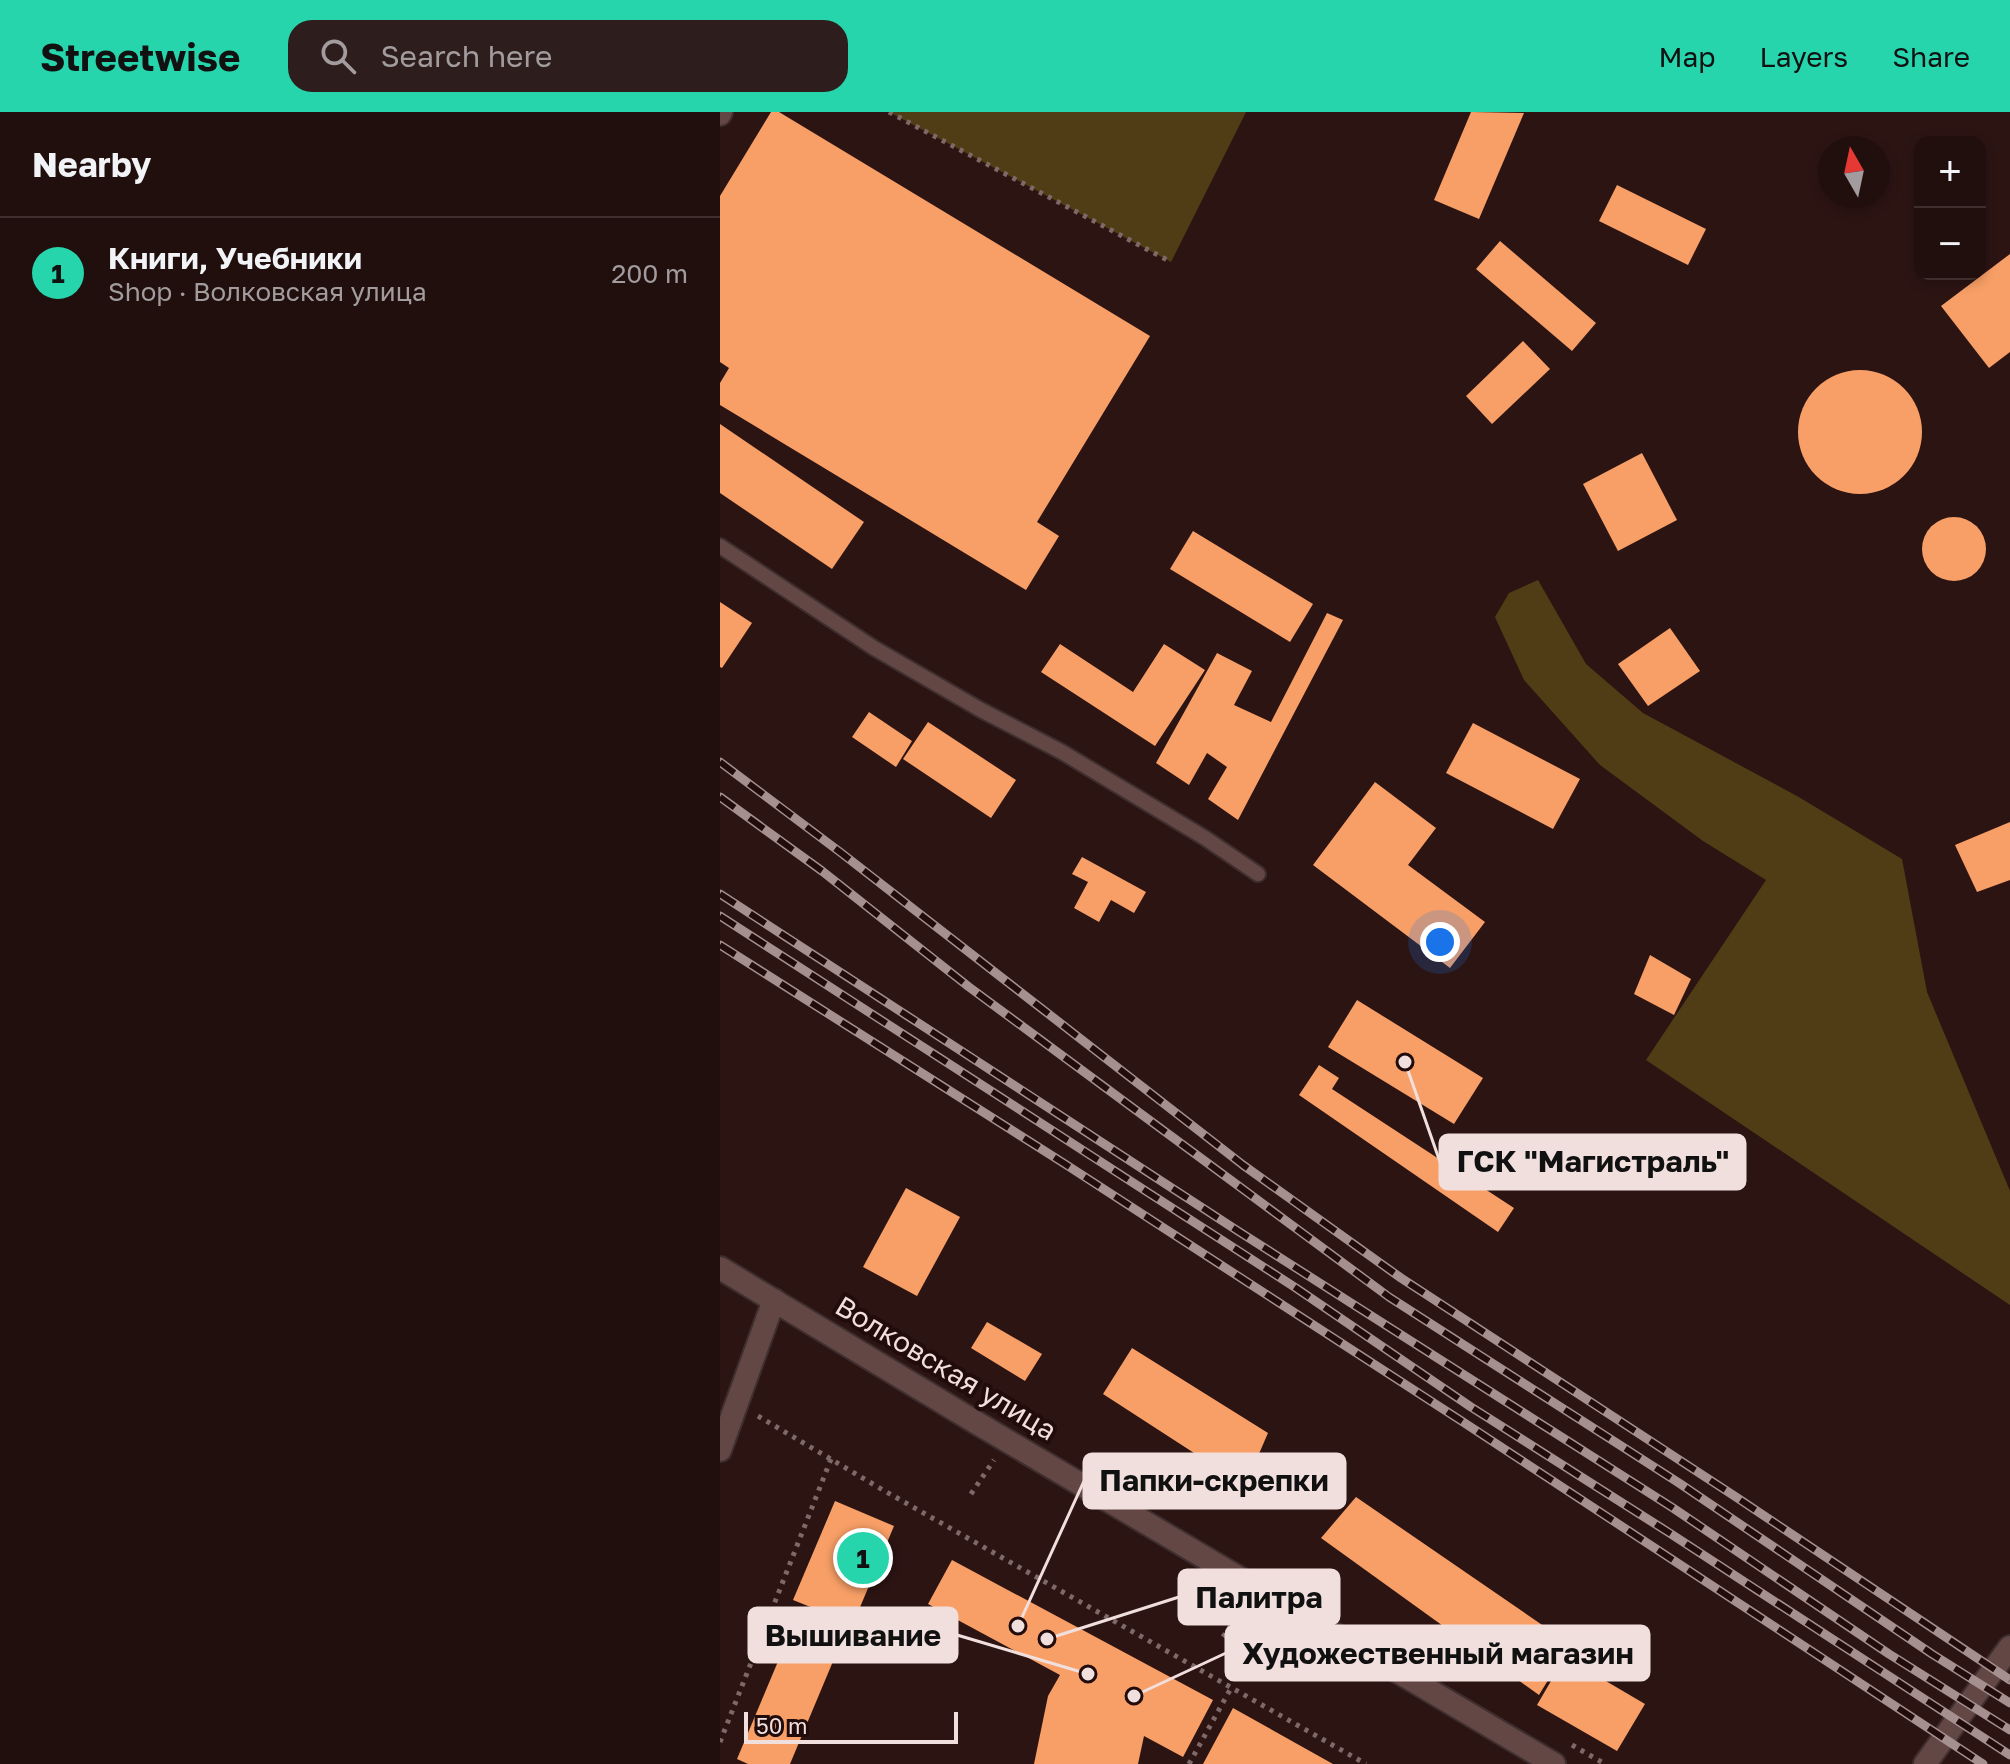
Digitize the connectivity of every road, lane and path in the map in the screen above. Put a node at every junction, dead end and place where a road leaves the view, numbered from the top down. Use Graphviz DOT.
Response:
graph roads {
  1 [pos="889,112"];
  2 [pos="1171,262"];
  3 [pos="720,546"];
  4 [pos="1258,874"];
  5 [pos="720,1268"];
  6 [pos="774,1300"];
  7 [pos="738,1403"];
  8 [pos="720,1450"];
  9 [pos="831,1459"];
  10 [pos="2010,1647"];
  11 [pos="1231,1688"];
  12 [pos="720,1742"];
  13 [pos="1189,1764"];
  14 [pos="1366,1764"];
  15 [pos="1554,1764"];
  16 [pos="1925,1764"];
  1 -- 2 [label="path"];
  3 -- 4 [label="lane"];
  5 -- 6 [label="main road, Волковская улица"];
  6 -- 7 [label="main road"];
  6 -- 15 [label="main road, Волковская улица"];
  7 -- 8 [label="main road"];
  7 -- 9 [label="path"];
  9 -- 11 [label="path"];
  9 -- 12 [label="path"];
  10 -- 16 [label="main road"];
  11 -- 13 [label="path"];
  11 -- 14 [label="path"];
}
